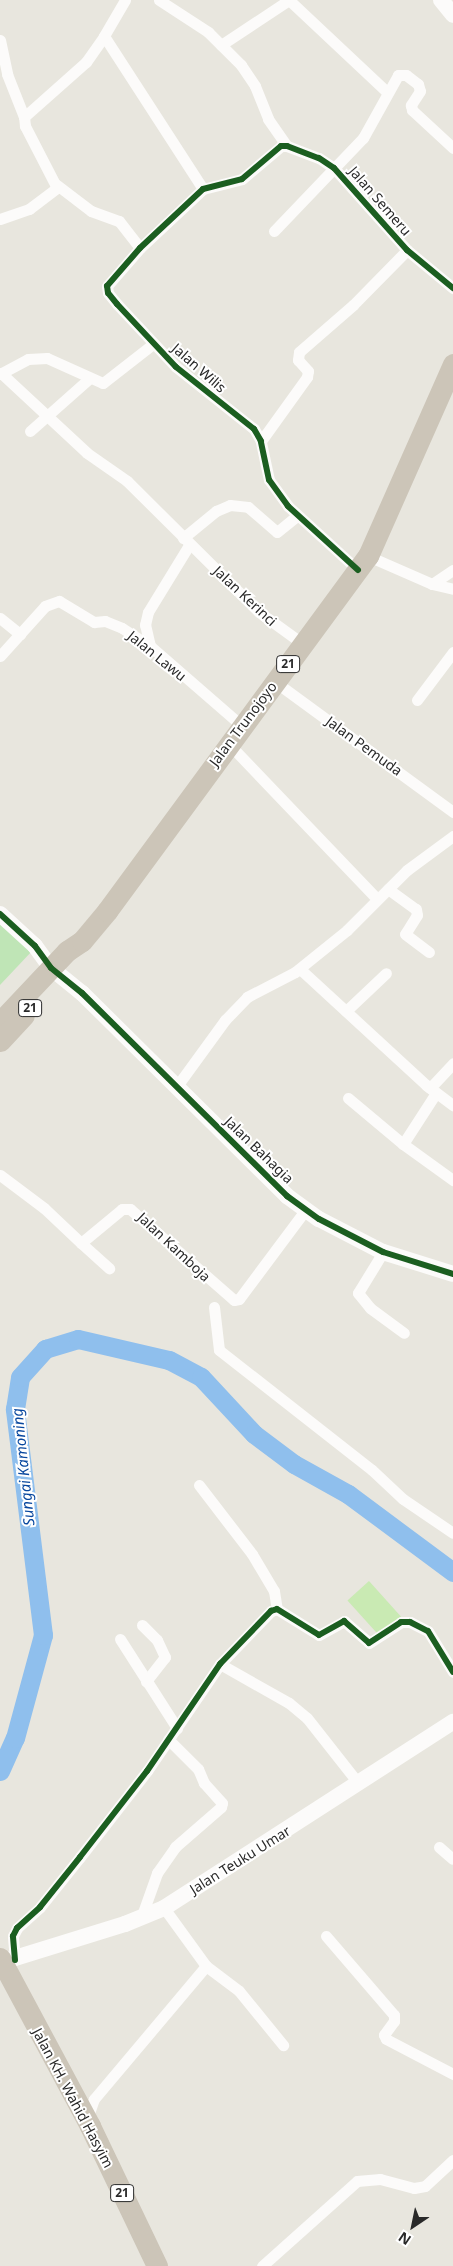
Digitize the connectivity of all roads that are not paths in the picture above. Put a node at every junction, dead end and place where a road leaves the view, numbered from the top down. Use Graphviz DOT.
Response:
graph roads {
  1 [pos="125,0"];
  2 [pos="159,0"];
  3 [pos="289,0"];
  4 [pos="441,0"];
  5 [pos="453,15"];
  6 [pos="104,36"];
  7 [pos="0,40"];
  8 [pos="221,45"];
  9 [pos="387,92"];
  10 [pos="24,117"];
  11 [pos="287,146"];
  12 [pos="453,148"];
  13 [pos="334,168"];
  14 [pos="56,185"];
  15 [pos="203,189"];
  16 [pos="0,219"];
  17 [pos="274,232"];
  18 [pos="140,248"];
  19 [pos="407,250"];
  20 [pos="453,288"];
  21 [pos="153,344"];
  22 [pos="453,364"];
  23 [pos="1,374"];
  24 [pos="90,378"];
  25 [pos="46,414"];
  26 [pos="30,431"];
  27 [pos="261,441"];
  28 [pos="297,516"];
  29 [pos="186,542"];
  30 [pos="363,563"];
  31 [pos="453,570"];
  32 [pos="432,584"];
  33 [pos="453,589"];
  34 [pos="0,618"];
  35 [pos="20,634"];
  36 [pos="303,644"];
  37 [pos="150,646"];
  38 [pos="453,652"];
  39 [pos="0,656"];
  40 [pos="274,681"];
  41 [pos="417,700"];
  42 [pos="241,725"];
  43 [pos="228,743"];
  44 [pos="453,812"];
  45 [pos="453,836"];
  46 [pos="388,889"];
  47 [pos="377,898"];
  48 [pos="0,914"];
  49 [pos="428,952"];
  50 [pos="59,968"];
  51 [pos="298,970"];
  52 [pos="386,973"];
  53 [pos="346,1011"];
  54 [pos="0,1022"];
  55 [pos="0,1041"];
  56 [pos="453,1063"];
  57 [pos="177,1086"];
  58 [pos="433,1091"];
  59 [pos="348,1098"];
  60 [pos="453,1105"];
  61 [pos="402,1144"];
  62 [pos="0,1175"];
  63 [pos="453,1180"];
  64 [pos="306,1209"];
  65 [pos="81,1243"];
  66 [pos="383,1252"];
  67 [pos="109,1268"];
  68 [pos="453,1274"];
  69 [pos="214,1307"];
  70 [pos="404,1333"];
  71 [pos="199,1485"];
  72 [pos="453,1533"];
  73 [pos="277,1609"];
  74 [pos="142,1625"];
  75 [pos="120,1640"];
  76 [pos="220,1664"];
  77 [pos="453,1672"];
  78 [pos="146,1681"];
  79 [pos="453,1722"];
  80 [pos="177,1728"];
  81 [pos="168,1739"];
  82 [pos="359,1784"];
  83 [pos="439,1847"];
  84 [pos="453,1859"];
  85 [pos="164,1908"];
  86 [pos="141,1918"];
  87 [pos="326,1936"];
  88 [pos="206,1966"];
  89 [pos="6,1968"];
  90 [pos="283,2045"];
  91 [pos="453,2074"];
  92 [pos="72,2094"];
  93 [pos="94,2099"];
  94 [pos="86,2120"];
  95 [pos="453,2160"];
  96 [pos="157,2266"];
  97 [pos="262,2266"];
  1 -- 6 [label="street"];
  2 -- 8 [label="street"];
  3 -- 8 [label="street"];
  3 -- 9 [label="street"];
  4 -- 5 [label="street"];
  6 -- 10 [label="street"];
  6 -- 15 [label="street"];
  7 -- 10 [label="street"];
  8 -- 11 [label="street"];
  9 -- 12 [label="street"];
  9 -- 13 [label="street"];
  10 -- 14 [label="street"];
  11 -- 13 [label="street, Jalan Semeru"];
  11 -- 15 [label="street"];
  13 -- 17 [label="street"];
  13 -- 19 [label="street, Jalan Semeru"];
  14 -- 16 [label="street"];
  14 -- 18 [label="street"];
  15 -- 18 [label="street, Jalan Wilis"];
  18 -- 21 [label="street, Jalan Wilis"];
  19 -- 20 [label="street, Jalan Semeru"];
  19 -- 27 [label="street"];
  21 -- 24 [label="street"];
  21 -- 27 [label="street, Jalan Wilis"];
  22 -- 30 [label="highway, Jalan Trunojoyo / 21"];
  23 -- 24 [label="street"];
  23 -- 25 [label="street, Jalan Kerinci"];
  24 -- 25 [label="street"];
  25 -- 26 [label="street"];
  25 -- 29 [label="street, Jalan Kerinci"];
  27 -- 28 [label="street, Jalan Wilis"];
  28 -- 29 [label="street"];
  28 -- 30 [label="street, Jalan Wilis"];
  29 -- 36 [label="street, Jalan Kerinci"];
  29 -- 37 [label="street"];
  30 -- 32 [label="street, Jalan Wilis"];
  30 -- 36 [label="highway, Jalan Trunojoyo / 21"];
  31 -- 32 [label="street"];
  32 -- 33 [label="street, Jalan Wilis"];
  34 -- 35 [label="street"];
  35 -- 37 [label="street, Jalan Lawu"];
  35 -- 39 [label="street, Jalan Lawu"];
  36 -- 40 [label="highway, Jalan Trunojoyo / 21"];
  37 -- 42 [label="street, Jalan Lawu"];
  38 -- 41 [label="street"];
  40 -- 42 [label="highway, Jalan Trunojoyo / 21"];
  40 -- 44 [label="street, Jalan Pemuda"];
  42 -- 43 [label="highway, Jalan Trunojoyo / 21"];
  43 -- 47 [label="street"];
  43 -- 50 [label="highway, Jalan Trunojoyo / 21"];
  45 -- 46 [label="street"];
  46 -- 47 [label="street"];
  46 -- 49 [label="street"];
  47 -- 51 [label="street"];
  48 -- 50 [label="street, Jalan Bahagia"];
  50 -- 54 [label="highway, 21"];
  50 -- 55 [label="highway, 21"];
  50 -- 57 [label="street, Jalan Bahagia"];
  51 -- 53 [label="street"];
  51 -- 57 [label="street"];
  52 -- 53 [label="street"];
  53 -- 58 [label="street"];
  56 -- 58 [label="street"];
  57 -- 64 [label="street, Jalan Bahagia"];
  58 -- 60 [label="street"];
  58 -- 61 [label="street"];
  59 -- 61 [label="street"];
  61 -- 63 [label="street"];
  62 -- 65 [label="street"];
  64 -- 65 [label="street, Jalan Kamboja"];
  64 -- 66 [label="street, Jalan Bahagia"];
  65 -- 67 [label="street"];
  66 -- 68 [label="street, Jalan Bahagia"];
  66 -- 70 [label="street"];
  69 -- 72 [label="street"];
  71 -- 73 [label="street"];
  73 -- 76 [label="street"];
  73 -- 77 [label="street"];
  74 -- 78 [label="street"];
  75 -- 78 [label="street"];
  76 -- 80 [label="street"];
  76 -- 82 [label="street"];
  78 -- 80 [label="street"];
  79 -- 82 [label="street, Jalan Teuku Umar"];
  80 -- 81 [label="street"];
  81 -- 86 [label="street"];
  81 -- 89 [label="street"];
  82 -- 85 [label="street, Jalan Teuku Umar"];
  83 -- 84 [label="street"];
  85 -- 86 [label="street, Jalan Teuku Umar"];
  85 -- 88 [label="street"];
  86 -- 89 [label="street, Jalan Teuku Umar"];
  87 -- 91 [label="street"];
  88 -- 90 [label="street"];
  88 -- 93 [label="street"];
  89 -- 92 [label="highway, Jalan KH. Wahid Hasyim / 21"];
  92 -- 93 [label="street"];
  92 -- 94 [label="highway, Jalan KH. Wahid Hasyim / 21"];
  93 -- 94 [label="street"];
  94 -- 96 [label="highway, Jalan KH. Wahid Hasyim / 21"];
  95 -- 97 [label="street"];
}
